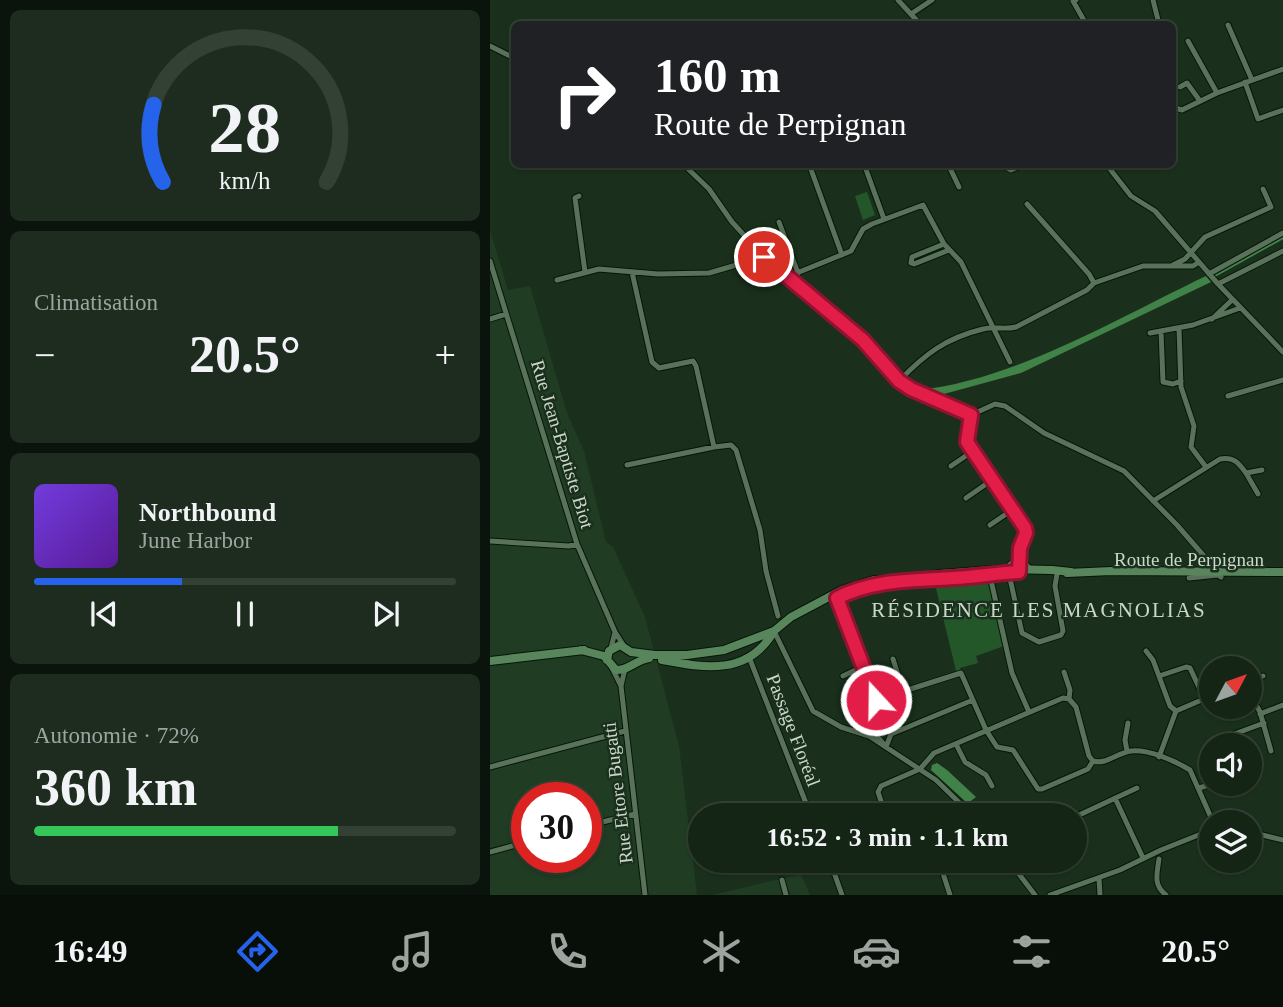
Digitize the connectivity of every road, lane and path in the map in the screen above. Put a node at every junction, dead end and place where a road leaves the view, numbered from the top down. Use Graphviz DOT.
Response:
graph roads {
  1 [pos="898,0"];
  2 [pos="932,0"];
  3 [pos="1074,0"];
  4 [pos="1153,0"];
  5 [pos="911,14"];
  6 [pos="917,21"];
  7 [pos="1084,21"];
  8 [pos="1158,21"];
  9 [pos="1228,24"];
  10 [pos="1188,41"];
  11 [pos="490,46"];
  12 [pos="511,56"];
  13 [pos="1283,69"];
  14 [pos="1252,80"];
  15 [pos="1245,82"];
  16 [pos="1180,87"];
  17 [pos="1217,93"];
  18 [pos="1200,101"];
  19 [pos="1176,108"];
  20 [pos="1283,110"];
  21 [pos="686,168"];
  22 [pos="810,168"];
  23 [pos="866,168"];
  24 [pos="950,168"];
  25 [pos="1109,168"];
  26 [pos="959,187"];
  27 [pos="1263,189"];
  28 [pos="579,196"];
  29 [pos="1027,204"];
  30 [pos="884,219"];
  31 [pos="779,222"];
  32 [pos="1283,233"];
  33 [pos="944,244"];
  34 [pos="949,250"];
  35 [pos="1190,251"];
  36 [pos="1283,251"];
  37 [pos="842,255"];
  38 [pos="764,257"];
  39 [pos="490,261"];
  40 [pos="1199,262"];
  41 [pos="1173,264"];
  42 [pos="585,272"];
  43 [pos="632,272"];
  44 [pos="799,273"];
  45 [pos="1209,274"];
  46 [pos="788,278"];
  47 [pos="557,280"];
  48 [pos="1094,283"];
  49 [pos="1218,284"];
  50 [pos="1232,300"];
  51 [pos="1240,308"];
  52 [pos="506,314"];
  53 [pos="1212,318"];
  54 [pos="490,319"];
  55 [pos="993,328"];
  56 [pos="1179,328"];
  57 [pos="1161,331"];
  58 [pos="1150,333"];
  59 [pos="1283,352"];
  60 [pos="1010,362"];
  61 [pos="1182,380"];
  62 [pos="1283,380"];
  63 [pos="899,381"];
  64 [pos="1228,396"];
  65 [pos="971,415"];
  66 [pos="714,447"];
  67 [pos="973,451"];
  68 [pos="627,465"];
  69 [pos="951,466"];
  70 [pos="1206,467"];
  71 [pos="1262,470"];
  72 [pos="1246,473"];
  73 [pos="992,480"];
  74 [pos="1258,494"];
  75 [pos="966,498"];
  76 [pos="1153,501"];
  77 [pos="1012,510"];
  78 [pos="990,525"];
  79 [pos="490,541"];
  80 [pos="577,544"];
  81 [pos="1019,558"];
  82 [pos="1019,570"];
  83 [pos="1029,571"];
  84 [pos="1070,572"];
  85 [pos="1282,572"];
  86 [pos="1001,573"];
  87 [pos="1097,573"];
  88 [pos="1057,574"];
  89 [pos="1219,575"];
  90 [pos="925,578"];
  91 [pos="904,579"];
  92 [pos="837,598"];
  93 [pos="778,616"];
  94 [pos="778,628"];
  95 [pos="615,632"];
  96 [pos="744,643"];
  97 [pos="628,649"];
  98 [pos="1146,651"];
  99 [pos="610,657"];
  100 [pos="749,657"];
  101 [pos="893,659"];
  102 [pos="490,661"];
  103 [pos="628,666"];
  104 [pos="864,666"];
  105 [pos="1064,672"];
  106 [pos="843,676"];
  107 [pos="1160,676"];
  108 [pos="621,686"];
  109 [pos="1199,687"];
  110 [pos="872,688"];
  111 [pos="904,691"];
  112 [pos="850,697"];
  113 [pos="1069,699"];
  114 [pos="876,700"];
  115 [pos="973,700"];
  116 [pos="1199,700"];
  117 [pos="1283,705"];
  118 [pos="1176,710"];
  119 [pos="1029,712"];
  120 [pos="1262,713"];
  121 [pos="1262,718"];
  122 [pos="1128,723"];
  123 [pos="1264,723"];
  124 [pos="986,730"];
  125 [pos="625,731"];
  126 [pos="1237,733"];
  127 [pos="956,744"];
  128 [pos="886,747"];
  129 [pos="1127,751"];
  130 [pos="1271,751"];
  131 [pos="1159,757"];
  132 [pos="1093,761"];
  133 [pos="490,767"];
  134 [pos="920,769"];
  135 [pos="992,786"];
  136 [pos="1137,788"];
  137 [pos="1199,788"];
  138 [pos="1115,798"];
  139 [pos="806,803"];
  140 [pos="882,803"];
  141 [pos="961,803"];
  142 [pos="1087,811"];
  143 [pos="635,814"];
  144 [pos="602,822"];
  145 [pos="1199,835"];
  146 [pos="1262,835"];
  147 [pos="1283,840"];
  148 [pos="511,846"];
  149 [pos="490,852"];
  150 [pos="1143,858"];
  151 [pos="1159,859"];
  152 [pos="834,873"];
  153 [pos="943,873"];
  154 [pos="1018,873"];
  155 [pos="1099,878"];
  156 [pos="782,880"];
  157 [pos="645,895"];
  158 [pos="786,895"];
  159 [pos="842,895"];
  160 [pos="950,895"];
  161 [pos="1035,895"];
  162 [pos="1050,895"];
  163 [pos="1100,895"];
  164 [pos="1166,895"];
  1 -- 5 [label="street"];
  2 -- 5 [label="street"];
  3 -- 7 [label="street"];
  4 -- 8 [label="street"];
  5 -- 6 [label="street"];
  9 -- 14 [label="street"];
  10 -- 17 [label="street"];
  11 -- 12 [label="street"];
  13 -- 14 [label="street"];
  14 -- 15 [label="street"];
  15 -- 17 [label="street"];
  15 -- 20 [label="street"];
  16 -- 18 [label="street"];
  17 -- 18 [label="street"];
  18 -- 19 [label="street"];
  21 -- 38 [label="street"];
  22 -- 37 [label="street"];
  23 -- 30 [label="street"];
  24 -- 26 [label="street"];
  25 -- 35 [label="street"];
  27 -- 35 [label="street"];
  28 -- 42 [label="street"];
  29 -- 48 [label="street"];
  30 -- 33 [label="street"];
  30 -- 37 [label="street"];
  31 -- 44 [label="street"];
  32 -- 45 [label="street"];
  33 -- 34 [label="street"];
  33 -- 34 [label="street"];
  34 -- 55 [label="street"];
  35 -- 40 [label="street"];
  35 -- 41 [label="street"];
  36 -- 49 [label="street"];
  37 -- 44 [label="street"];
  38 -- 43 [label="street"];
  38 -- 46 [label="street"];
  39 -- 52 [label="street, Rue Jean-Baptiste Biot"];
  40 -- 41 [label="street"];
  40 -- 45 [label="street"];
  41 -- 48 [label="street"];
  42 -- 43 [label="street"];
  42 -- 47 [label="street"];
  43 -- 66 [label="street"];
  44 -- 46 [label="street"];
  45 -- 49 [label="street"];
  46 -- 63 [label="street"];
  48 -- 55 [label="street"];
  49 -- 50 [label="street"];
  50 -- 51 [label="street"];
  50 -- 53 [label="street"];
  51 -- 53 [label="street"];
  51 -- 59 [label="street"];
  52 -- 54 [label="street"];
  52 -- 80 [label="street, Rue Jean-Baptiste Biot"];
  53 -- 56 [label="street"];
  55 -- 60 [label="street"];
  55 -- 63 [label="street"];
  56 -- 57 [label="street"];
  56 -- 61 [label="street"];
  57 -- 58 [label="street"];
  57 -- 61 [label="street"];
  61 -- 70 [label="street"];
  62 -- 64 [label="street"];
  63 -- 65 [label="street"];
  65 -- 67 [label="street"];
  65 -- 76 [label="street"];
  66 -- 68 [label="street"];
  66 -- 93 [label="street"];
  67 -- 69 [label="street"];
  67 -- 73 [label="street"];
  70 -- 72 [label="street"];
  70 -- 76 [label="street"];
  71 -- 72 [label="street"];
  72 -- 74 [label="street"];
  73 -- 75 [label="street"];
  73 -- 77 [label="street"];
  76 -- 89 [label="street"];
  77 -- 78 [label="street"];
  77 -- 81 [label="street"];
  79 -- 80 [label="street"];
  80 -- 95 [label="street, Rue Jean-Baptiste Biot"];
  81 -- 82 [label="street"];
  81 -- 83 [label="street"];
  81 -- 86 [label="street"];
  82 -- 83 [label="main road, Route de Perpignan"];
  82 -- 86 [label="main road, Route de Perpignan"];
  83 -- 84 [label="main road, Route de Perpignan"];
  83 -- 86 [label="main road, Route de Perpignan"];
  83 -- 88 [label="main road, Route de Perpignan"];
  84 -- 87 [label="main road, Route de Perpignan"];
  84 -- 88 [label="main road, Route de Perpignan"];
  85 -- 89 [label="main road, Route de Perpignan"];
  86 -- 88 [label="street"];
  86 -- 90 [label="main road, Route de Perpignan"];
  86 -- 90 [label="main road, Route de Perpignan"];
  86 -- 119 [label="street"];
  87 -- 89 [label="main road, Route de Perpignan"];
  87 -- 89 [label="main road, Route de Perpignan"];
  90 -- 91 [label="main road, Route de Perpignan"];
  91 -- 92 [label="main road, Route de Perpignan"];
  91 -- 94 [label="main road, Route de Perpignan"];
  92 -- 94 [label="main road, Route de Perpignan"];
  92 -- 104 [label="street"];
  94 -- 96 [label="main road, Route de Perpignan"];
  94 -- 100 [label="main road, Route de Perpignan"];
  94 -- 128 [label="street"];
  95 -- 97 [label="street, Rue Jean-Baptiste Biot"];
  95 -- 99 [label="street"];
  96 -- 97 [label="main road, Route de Perpignan"];
  96 -- 100 [label="main road"];
  97 -- 99 [label="main road, Route de Perpignan"];
  97 -- 103 [label="main road"];
  98 -- 107 [label="street"];
  99 -- 102 [label="main road"];
  99 -- 103 [label="main road, Route de Perpignan"];
  99 -- 108 [label="street, Rue Ettore Bugatti"];
  100 -- 103 [label="main road, Route de Perpignan"];
  100 -- 139 [label="street, Passage Floréal"];
  101 -- 111 [label="street"];
  103 -- 108 [label="street, Rue Ettore Bugatti"];
  104 -- 106 [label="street"];
  104 -- 110 [label="street"];
  105 -- 113 [label="street"];
  107 -- 109 [label="street"];
  107 -- 118 [label="street"];
  108 -- 125 [label="street, Rue Ettore Bugatti"];
  110 -- 112 [label="street"];
  110 -- 114 [label="street"];
  111 -- 114 [label="street"];
  111 -- 115 [label="street"];
  113 -- 119 [label="street"];
  113 -- 132 [label="street"];
  114 -- 128 [label="street"];
  115 -- 124 [label="street"];
  115 -- 128 [label="street"];
  116 -- 118 [label="street"];
  117 -- 120 [label="street"];
  118 -- 131 [label="street"];
  119 -- 124 [label="street"];
  121 -- 123 [label="street"];
  122 -- 129 [label="street"];
  123 -- 126 [label="street"];
  123 -- 130 [label="street"];
  124 -- 127 [label="street"];
  124 -- 132 [label="street"];
  125 -- 133 [label="street"];
  125 -- 143 [label="street, Rue Ettore Bugatti"];
  127 -- 134 [label="street"];
  127 -- 135 [label="street"];
  128 -- 134 [label="street"];
  129 -- 131 [label="street"];
  129 -- 132 [label="street"];
  131 -- 137 [label="street"];
  134 -- 140 [label="street"];
  134 -- 141 [label="street"];
  136 -- 138 [label="street"];
  138 -- 142 [label="street"];
  138 -- 150 [label="street"];
  143 -- 144 [label="street"];
  143 -- 157 [label="street, Rue Ettore Bugatti"];
  145 -- 150 [label="street"];
  146 -- 147 [label="street"];
  148 -- 149 [label="street"];
  150 -- 155 [label="street"];
  151 -- 164 [label="street"];
  152 -- 159 [label="street"];
  153 -- 160 [label="street"];
  154 -- 161 [label="street"];
  155 -- 162 [label="street"];
  155 -- 163 [label="street"];
  156 -- 158 [label="street"];
}
